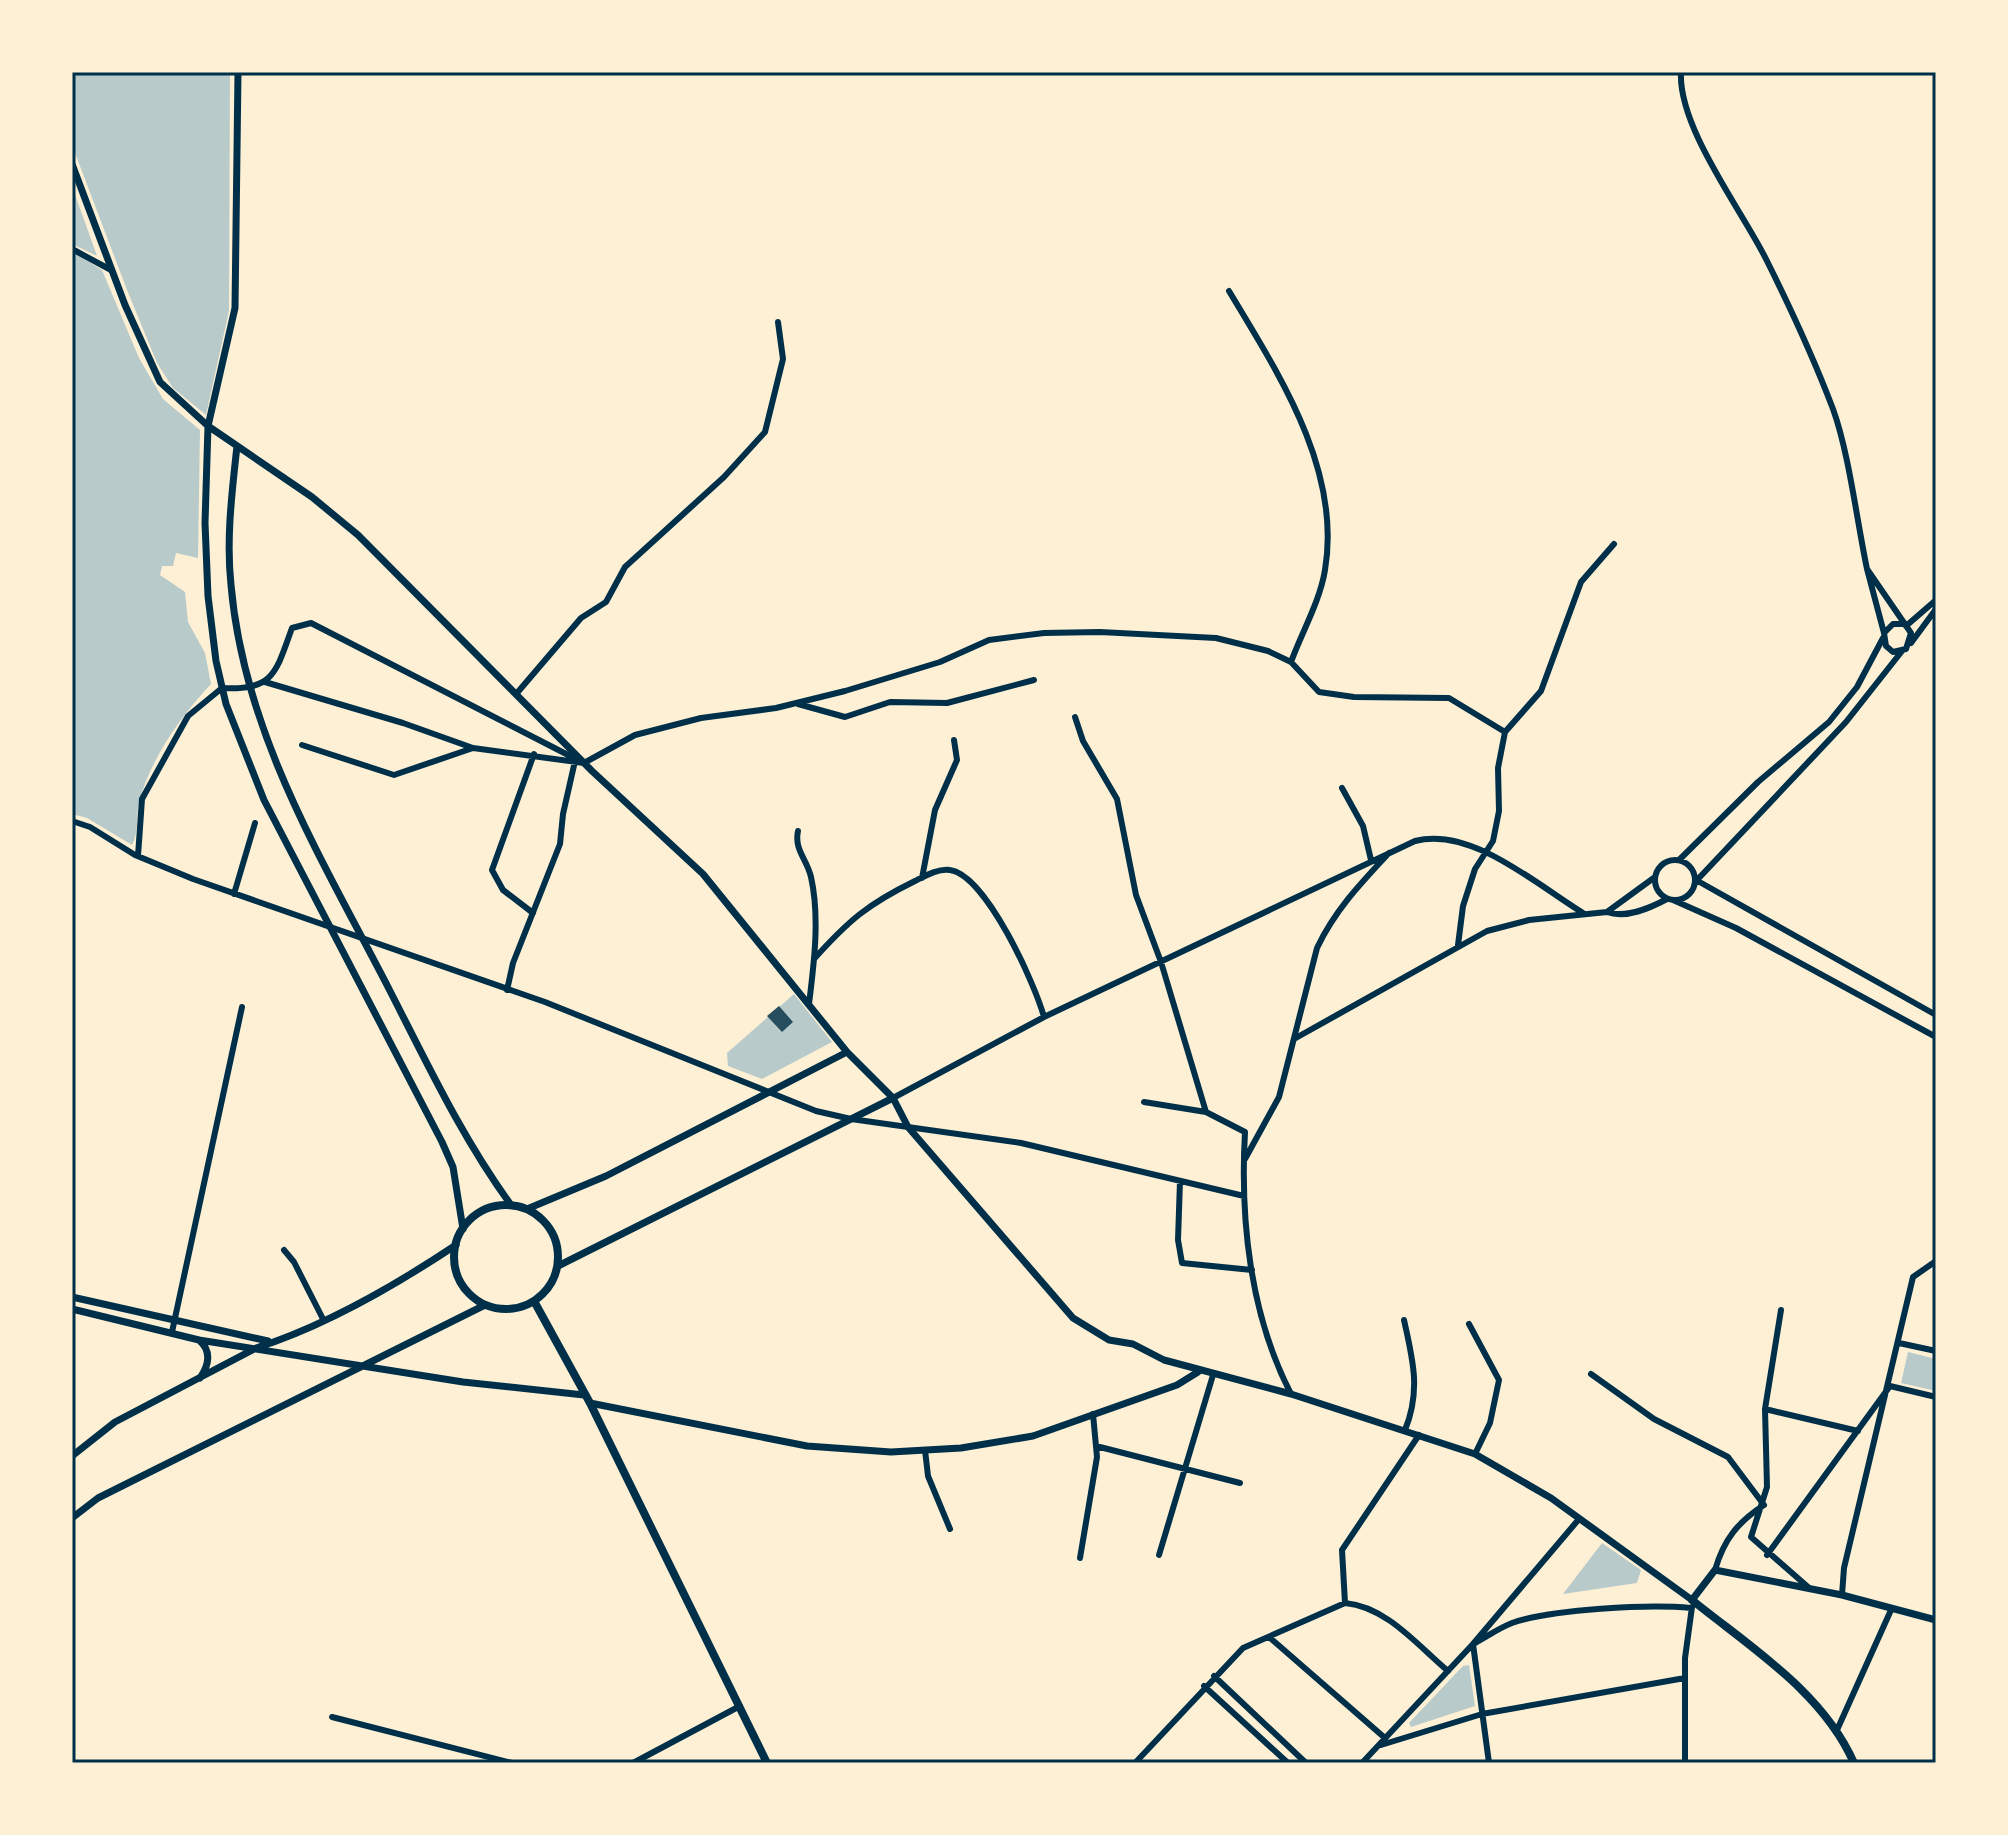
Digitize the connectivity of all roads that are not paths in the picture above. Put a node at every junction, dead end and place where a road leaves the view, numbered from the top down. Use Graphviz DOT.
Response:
graph roads {
  1 [pos="238,72"];
  2 [pos="1681,72"];
  3 [pos="72,164"];
  4 [pos="72,249"];
  5 [pos="111,270"];
  6 [pos="1229,291"];
  7 [pos="778,322"];
  8 [pos="208,426"];
  9 [pos="237,446"];
  10 [pos="1614,544"];
  11 [pos="1867,569"];
  12 [pos="1936,600"];
  13 [pos="1936,609"];
  14 [pos="1904,625"];
  15 [pos="1883,636"];
  16 [pos="1909,646"];
  17 [pos="1902,651"];
  18 [pos="1291,662"];
  19 [pos="1034,680"];
  20 [pos="265,682"];
  21 [pos="222,688"];
  22 [pos="250,690"];
  23 [pos="517,693"];
  24 [pos="795,703"];
  25 [pos="1075,717"];
  26 [pos="1505,732"];
  27 [pos="954,740"];
  28 [pos="302,745"];
  29 [pos="473,748"];
  30 [pos="534,754"];
  31 [pos="580,762"];
  32 [pos="1342,788"];
  33 [pos="72,821"];
  34 [pos="255,823"];
  35 [pos="798,831"];
  36 [pos="1392,850"];
  37 [pos="1486,852"];
  38 [pos="138,856"];
  39 [pos="1371,860"];
  40 [pos="1679,860"];
  41 [pos="1655,877"];
  42 [pos="922,878"];
  43 [pos="1697,880"];
  44 [pos="234,894"];
  45 [pos="1670,900"];
  46 [pos="1607,912"];
  47 [pos="533,913"];
  48 [pos="1583,913"];
  49 [pos="330,928"];
  50 [pos="363,939"];
  51 [pos="1458,945"];
  52 [pos="814,959"];
  53 [pos="1161,962"];
  54 [pos="507,990"];
  55 [pos="809,1004"];
  56 [pos="242,1007"];
  57 [pos="1936,1015"];
  58 [pos="1044,1017"];
  59 [pos="1936,1037"];
  60 [pos="1294,1039"];
  61 [pos="847,1052"];
  62 [pos="769,1092"];
  63 [pos="893,1098"];
  64 [pos="1144,1102"];
  65 [pos="1206,1112"];
  66 [pos="851,1119"];
  67 [pos="908,1127"];
  68 [pos="1243,1162"];
  69 [pos="1180,1181"];
  70 [pos="1244,1196"];
  71 [pos="511,1205"];
  72 [pos="527,1209"];
  73 [pos="463,1229"];
  74 [pos="456,1245"];
  75 [pos="284,1250"];
  76 [pos="1936,1261"];
  77 [pos="558,1266"];
  78 [pos="1252,1270"];
  79 [pos="72,1297"];
  80 [pos="534,1301"];
  81 [pos="485,1305"];
  82 [pos="72,1309"];
  83 [pos="1781,1310"];
  84 [pos="323,1319"];
  85 [pos="173,1320"];
  86 [pos="1404,1320"];
  87 [pos="1469,1324"];
  88 [pos="172,1332"];
  89 [pos="199,1340"];
  90 [pos="278,1341"];
  91 [pos="1899,1343"];
  92 [pos="256,1348"];
  93 [pos="1936,1351"];
  94 [pos="361,1366"];
  95 [pos="1198,1372"];
  96 [pos="1591,1374"];
  97 [pos="1213,1375"];
  98 [pos="199,1380"];
  99 [pos="1890,1386"];
  100 [pos="1291,1394"];
  101 [pos="1936,1397"];
  102 [pos="587,1399"];
  103 [pos="1765,1409"];
  104 [pos="1093,1414"];
  105 [pos="1405,1430"];
  106 [pos="1858,1431"];
  107 [pos="1419,1435"];
  108 [pos="1096,1446"];
  109 [pos="925,1450"];
  110 [pos="1475,1454"];
  111 [pos="72,1456"];
  112 [pos="1185,1468"];
  113 [pos="1240,1483"];
  114 [pos="1764,1505"];
  115 [pos="72,1518"];
  116 [pos="1579,1519"];
  117 [pos="950,1529"];
  118 [pos="1159,1555"];
  119 [pos="1767,1555"];
  120 [pos="1080,1558"];
  121 [pos="1715,1570"];
  122 [pos="1811,1589"];
  123 [pos="1842,1595"];
  124 [pos="1345,1603"];
  125 [pos="1692,1604"];
  126 [pos="1891,1610"];
  127 [pos="1936,1620"];
  128 [pos="1269,1637"];
  129 [pos="1473,1644"];
  130 [pos="1448,1671"];
  131 [pos="1214,1676"];
  132 [pos="1685,1678"];
  133 [pos="1204,1686"];
  134 [pos="740,1706"];
  135 [pos="1482,1714"];
  136 [pos="332,1717"];
  137 [pos="1837,1730"];
  138 [pos="1385,1738"];
  139 [pos="1378,1745"];
  140 [pos="512,1763"];
  141 [pos="633,1763"];
  142 [pos="767,1763"];
  143 [pos="1135,1763"];
  144 [pos="1288,1763"];
  145 [pos="1306,1763"];
  146 [pos="1362,1763"];
  147 [pos="1489,1763"];
  148 [pos="1685,1763"];
  149 [pos="1854,1763"];
  1 -- 8 [label="street"];
  2 -- 11 [label="street"];
  3 -- 5 [label="street"];
  4 -- 5 [label="street"];
  5 -- 8 [label="street"];
  6 -- 18 [label="street"];
  7 -- 23 [label="street"];
  8 -- 9 [label="street"];
  8 -- 21 [label="street"];
  9 -- 22 [label="street"];
  9 -- 23 [label="street"];
  10 -- 26 [label="street"];
  11 -- 14 [label="street"];
  11 -- 15 [label="street"];
  12 -- 14 [label="street"];
  13 -- 16 [label="street"];
  14 -- 15 [label="street"];
  14 -- 16 [label="street"];
  15 -- 17 [label="street"];
  15 -- 40 [label="street"];
  16 -- 17 [label="street"];
  17 -- 43 [label="street"];
  18 -- 24 [label="street"];
  18 -- 26 [label="street"];
  19 -- 24 [label="street"];
  20 -- 22 [label="street"];
  20 -- 29 [label="street"];
  20 -- 31 [label="street"];
  21 -- 22 [label="street"];
  21 -- 38 [label="street"];
  21 -- 49 [label="street"];
  22 -- 50 [label="street"];
  23 -- 31 [label="street"];
  24 -- 31 [label="street"];
  25 -- 53 [label="street"];
  26 -- 37 [label="street"];
  27 -- 42 [label="street"];
  28 -- 29 [label="street"];
  29 -- 30 [label="street"];
  30 -- 31 [label="street"];
  30 -- 47 [label="street"];
  31 -- 47 [label="street"];
  31 -- 55 [label="street"];
  32 -- 39 [label="street"];
  33 -- 38 [label="street"];
  34 -- 44 [label="street"];
  35 -- 52 [label="street"];
  36 -- 37 [label="street"];
  36 -- 39 [label="street"];
  36 -- 60 [label="street"];
  37 -- 48 [label="street"];
  37 -- 51 [label="street"];
  38 -- 44 [label="street"];
  39 -- 53 [label="street"];
  40 -- 41 [label="street"];
  40 -- 43 [label="street"];
  41 -- 45 [label="street"];
  41 -- 46 [label="street"];
  42 -- 52 [label="street"];
  42 -- 58 [label="street"];
  43 -- 45 [label="street"];
  43 -- 57 [label="street"];
  44 -- 49 [label="street"];
  45 -- 46 [label="street"];
  45 -- 59 [label="street"];
  46 -- 48 [label="street"];
  47 -- 54 [label="street"];
  48 -- 51 [label="street"];
  49 -- 50 [label="street"];
  49 -- 73 [label="street"];
  50 -- 54 [label="street"];
  50 -- 71 [label="street"];
  51 -- 60 [label="street"];
  52 -- 55 [label="street"];
  53 -- 58 [label="street"];
  53 -- 65 [label="street"];
  54 -- 62 [label="street"];
  55 -- 61 [label="street"];
  56 -- 85 [label="street"];
  58 -- 63 [label="street"];
  60 -- 68 [label="street"];
  61 -- 62 [label="street"];
  61 -- 63 [label="street"];
  62 -- 66 [label="street"];
  62 -- 72 [label="street"];
  63 -- 66 [label="street"];
  63 -- 67 [label="street"];
  64 -- 65 [label="street"];
  65 -- 68 [label="street"];
  66 -- 67 [label="street"];
  66 -- 77 [label="street"];
  67 -- 69 [label="street"];
  67 -- 95 [label="street"];
  68 -- 70 [label="street"];
  69 -- 70 [label="street"];
  69 -- 78 [label="street"];
  70 -- 78 [label="street"];
  71 -- 72 [label="main road"];
  71 -- 73 [label="main road"];
  72 -- 77 [label="main road"];
  73 -- 74 [label="main road"];
  74 -- 81 [label="main road"];
  74 -- 84 [label="street"];
  75 -- 84 [label="street"];
  76 -- 91 [label="street"];
  77 -- 80 [label="main road"];
  78 -- 100 [label="street"];
  79 -- 85 [label="street"];
  80 -- 81 [label="main road"];
  80 -- 102 [label="main road"];
  81 -- 94 [label="street"];
  82 -- 88 [label="street"];
  83 -- 103 [label="street"];
  84 -- 90 [label="street"];
  85 -- 88 [label="street"];
  85 -- 90 [label="street"];
  86 -- 105 [label="street"];
  87 -- 110 [label="street"];
  88 -- 89 [label="street"];
  89 -- 92 [label="street"];
  89 -- 98 [label="street"];
  90 -- 92 [label="street"];
  91 -- 93 [label="street"];
  91 -- 99 [label="street"];
  92 -- 94 [label="street"];
  92 -- 98 [label="street"];
  94 -- 102 [label="street"];
  94 -- 115 [label="street"];
  95 -- 97 [label="street"];
  95 -- 104 [label="street"];
  96 -- 114 [label="street"];
  97 -- 100 [label="street"];
  97 -- 112 [label="street"];
  98 -- 111 [label="street"];
  99 -- 101 [label="street"];
  99 -- 106 [label="street"];
  99 -- 123 [label="street"];
  100 -- 105 [label="street"];
  102 -- 109 [label="street"];
  102 -- 134 [label="main road"];
  103 -- 106 [label="street"];
  103 -- 114 [label="street"];
  104 -- 108 [label="street"];
  104 -- 109 [label="street"];
  105 -- 107 [label="street"];
  106 -- 119 [label="street"];
  107 -- 110 [label="street"];
  107 -- 124 [label="street"];
  108 -- 112 [label="street"];
  108 -- 120 [label="street"];
  109 -- 117 [label="street"];
  110 -- 116 [label="street"];
  112 -- 113 [label="street"];
  112 -- 118 [label="street"];
  114 -- 119 [label="street"];
  114 -- 121 [label="street"];
  116 -- 125 [label="street"];
  116 -- 129 [label="street"];
  119 -- 122 [label="street"];
  121 -- 122 [label="street"];
  121 -- 125 [label="street"];
  122 -- 123 [label="street"];
  123 -- 126 [label="street"];
  124 -- 128 [label="street"];
  124 -- 130 [label="street"];
  125 -- 129 [label="street"];
  125 -- 132 [label="street"];
  125 -- 137 [label="main road"];
  126 -- 127 [label="street"];
  126 -- 137 [label="street"];
  128 -- 131 [label="street"];
  128 -- 138 [label="street"];
  129 -- 130 [label="street"];
  129 -- 135 [label="street"];
  130 -- 138 [label="street"];
  131 -- 133 [label="street"];
  131 -- 145 [label="street"];
  132 -- 135 [label="street"];
  132 -- 148 [label="street"];
  133 -- 143 [label="street"];
  133 -- 144 [label="street"];
  134 -- 141 [label="street"];
  134 -- 142 [label="main road"];
  135 -- 139 [label="street"];
  135 -- 147 [label="street"];
  136 -- 140 [label="street"];
  137 -- 149 [label="main road"];
  138 -- 139 [label="street"];
  139 -- 146 [label="street"];
}
